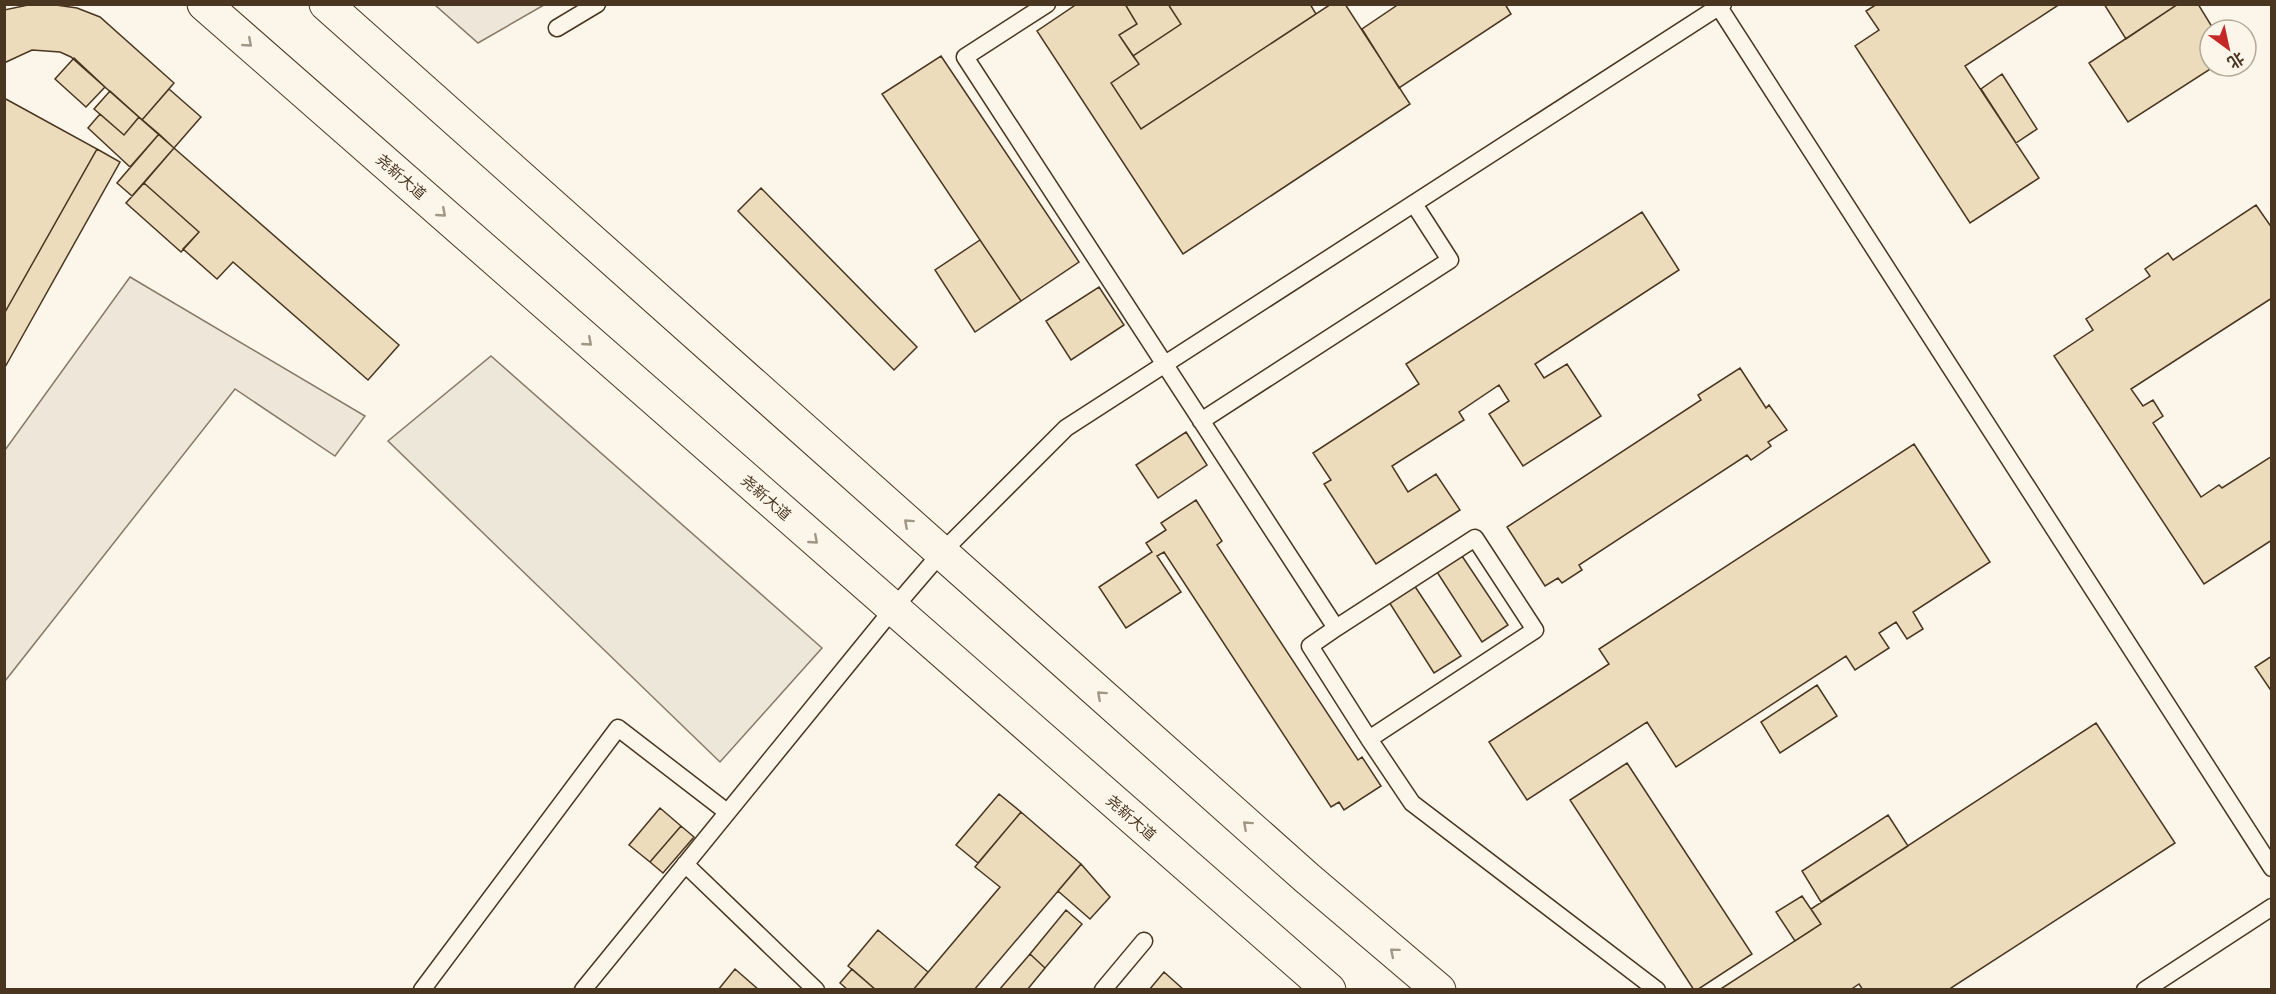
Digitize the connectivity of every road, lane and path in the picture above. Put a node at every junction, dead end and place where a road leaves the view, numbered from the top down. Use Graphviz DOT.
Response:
graph roads {
  1 [pos="204,4"];
  2 [pos="326,4"];
  3 [pos="597,4"];
  4 [pos="1047,4"];
  5 [pos="1720,6"];
  6 [pos="557,28"];
  7 [pos="1414,204"];
  8 [pos="1164,365"];
  9 [pos="1201,421"];
  10 [pos="941,553"];
  11 [pos="893,609"];
  12 [pos="1336,628"];
  13 [pos="1370,739"];
  14 [pos="727,812"];
  15 [pos="685,864"];
  16 [pos="2271,868"];
  17 [pos="2271,907"];
  18 [pos="1144,941"];
  19 [pos="422,990"];
  20 [pos="583,990"];
  21 [pos="816,990"];
  22 [pos="1103,990"];
  23 [pos="1329,990"];
  24 [pos="1439,990"];
  25 [pos="1657,990"];
  26 [pos="2145,990"];
  1 -- 11 [label="main road, 尧新大道, one-way"];
  10 -- 2 [label="main road, one-way"];
  3 -- 6 [label="lane"];
  4 -- 8 [label="lane"];
  5 -- 7 [label="lane"];
  5 -- 16 [label="lane"];
  7 -- 8 [label="lane"];
  7 -- 9 [label="lane"];
  8 -- 9 [label="lane"];
  8 -- 10 [label="lane"];
  9 -- 12 [label="lane"];
  10 -- 11 [label="lane"];
  24 -- 10 [label="main road, one-way"];
  11 -- 14 [label="lane"];
  11 -- 23 [label="main road, 尧新大道"];
  12 -- 13 [label="lane"];
  12 -- 13 [label="lane"];
  13 -- 25 [label="lane"];
  14 -- 15 [label="lane"];
  14 -- 19 [label="lane"];
  15 -- 20 [label="lane"];
  15 -- 21 [label="lane"];
  17 -- 26 [label="lane"];
  18 -- 22 [label="lane"];
}
